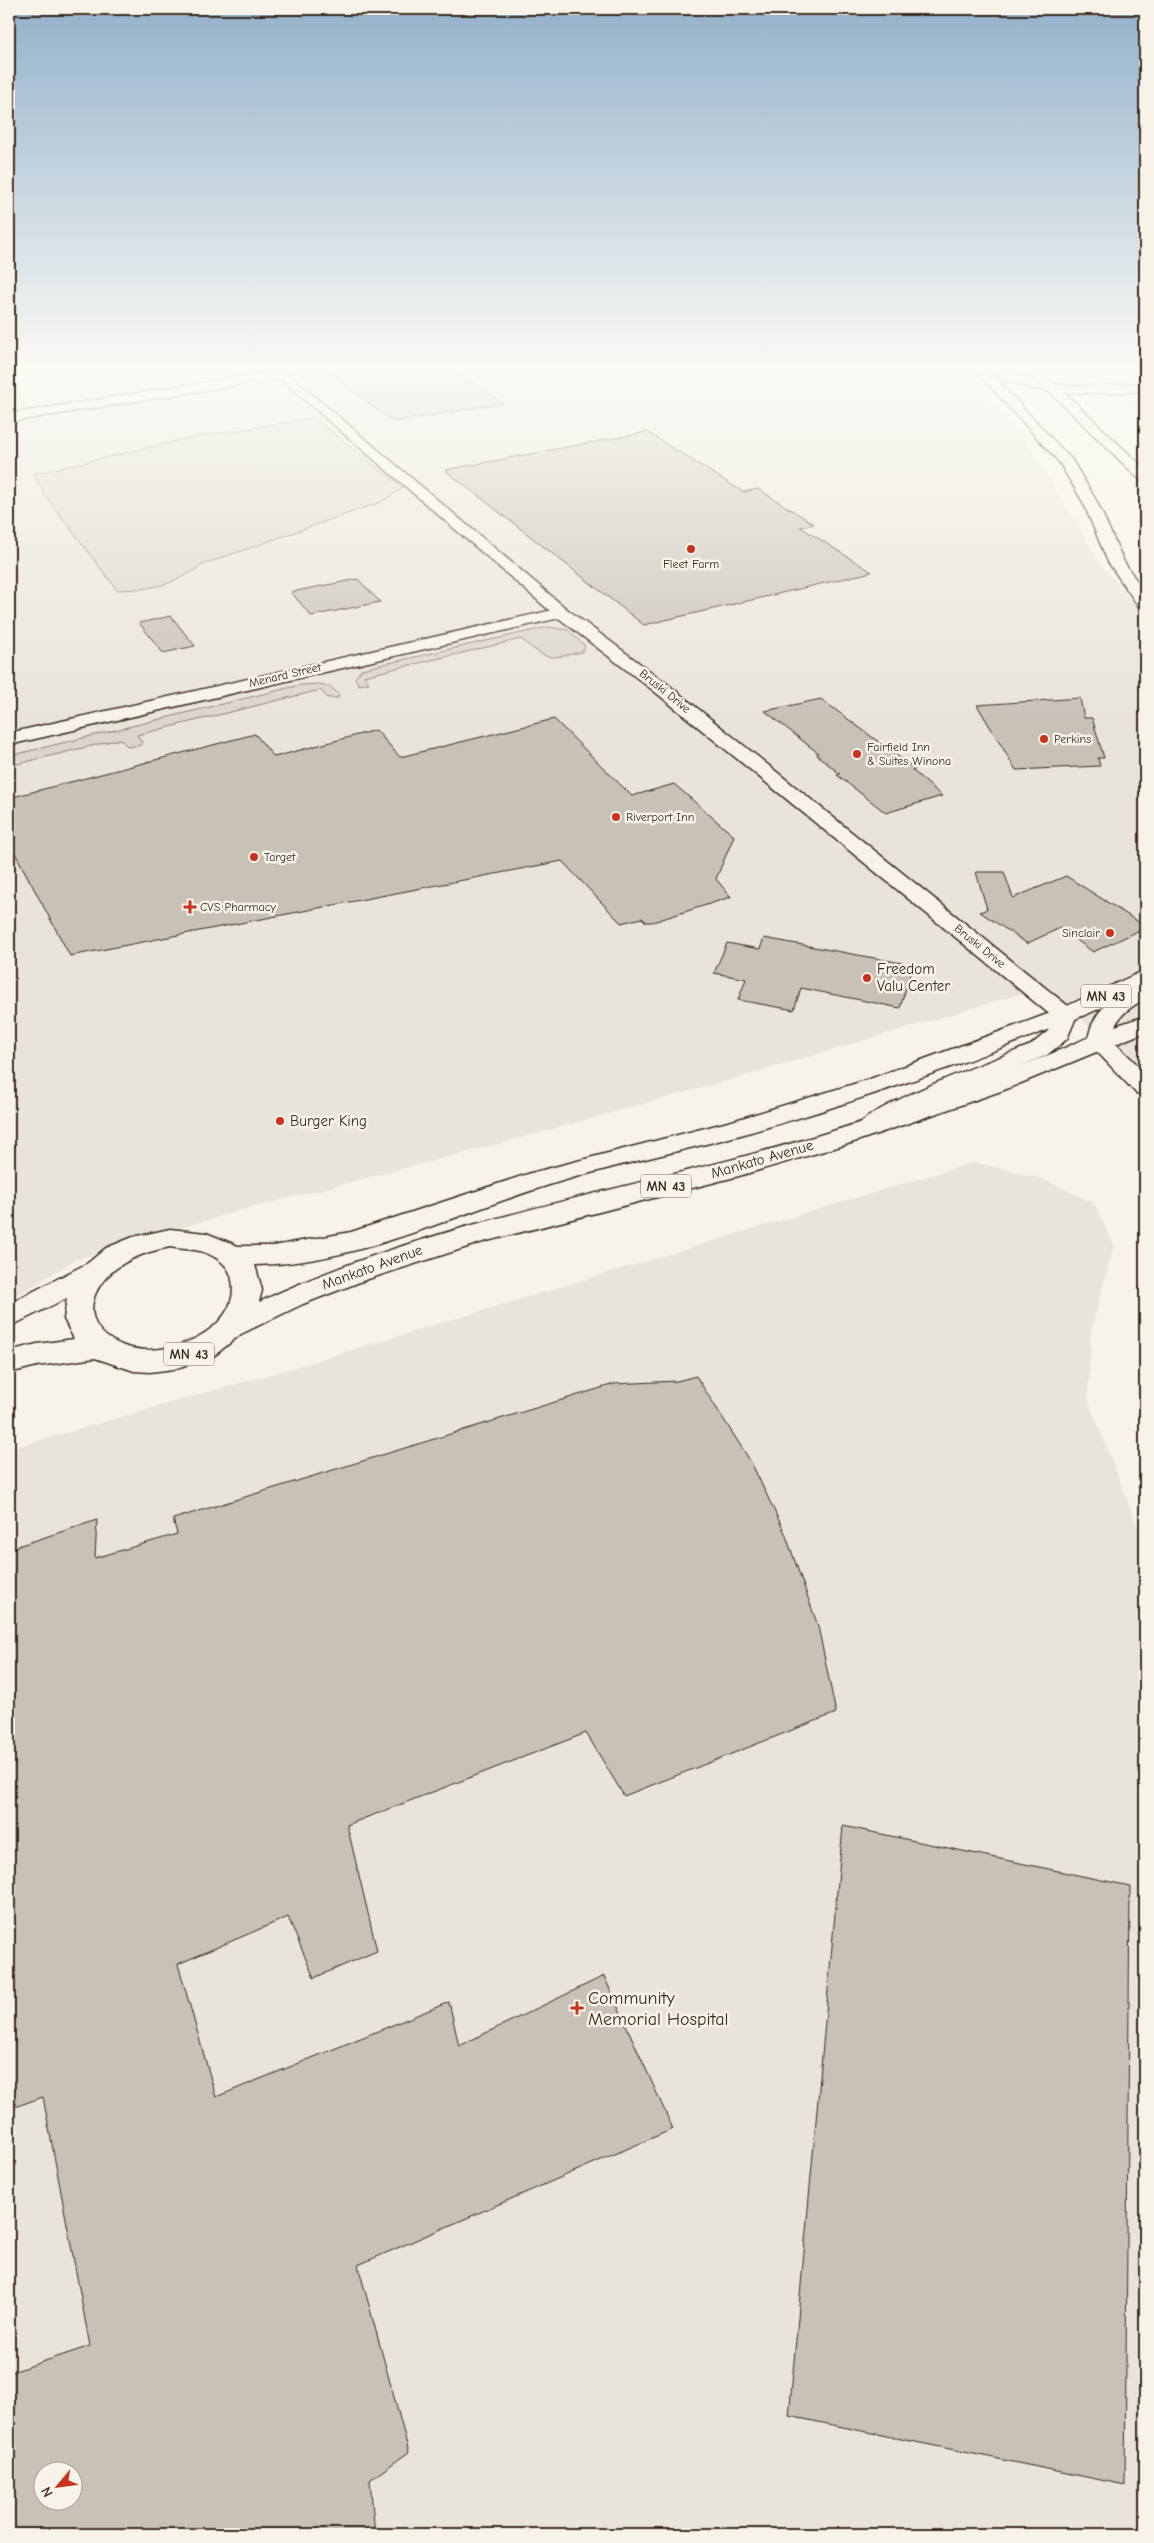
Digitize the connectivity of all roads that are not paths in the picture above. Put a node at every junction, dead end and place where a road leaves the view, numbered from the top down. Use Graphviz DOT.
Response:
graph roads {
  1 [pos="409,483"];
  2 [pos="1078,483"];
  3 [pos="1145,604"];
  4 [pos="562,613"];
  5 [pos="9,739"];
  6 [pos="1145,977"];
  7 [pos="1145,990"];
  8 [pos="1065,1015"];
  9 [pos="1145,1024"];
  10 [pos="1100,1042"];
  11 [pos="1145,1086"];
  12 [pos="870,1126"];
  13 [pos="234,1256"];
  14 [pos="97,1270"];
  15 [pos="9,1317"];
  16 [pos="233,1326"];
  17 [pos="97,1347"];
  18 [pos="9,1362"];
  1 -- 4 [label="main road, Bruski Drive"];
  2 -- 3 [label="main road"];
  4 -- 5 [label="main road, Menard Street"];
  4 -- 8 [label="main road, Bruski Drive"];
  6 -- 8 [label="main road, Mankato Avenue / MN 43"];
  7 -- 10 [label="main road"];
  8 -- 12 [label="main road"];
  8 -- 13 [label="main road, Mankato Avenue / MN 43"];
  9 -- 10 [label="main road, Mankato Avenue / MN 43"];
  10 -- 11 [label="main road"];
  10 -- 12 [label="main road, Mankato Avenue / MN 43"];
  12 -- 16 [label="main road, Mankato Avenue / MN 43"];
  13 -- 14 [label="main road, Mankato Avenue / MN 43"];
  13 -- 16 [label="main road, Mankato Avenue / MN 43"];
  14 -- 15 [label="main road, Mankato Avenue / MN 43"];
  14 -- 17 [label="main road, Mankato Avenue / MN 43"];
  16 -- 17 [label="main road, Mankato Avenue / MN 43"];
  17 -- 18 [label="main road"];
}
